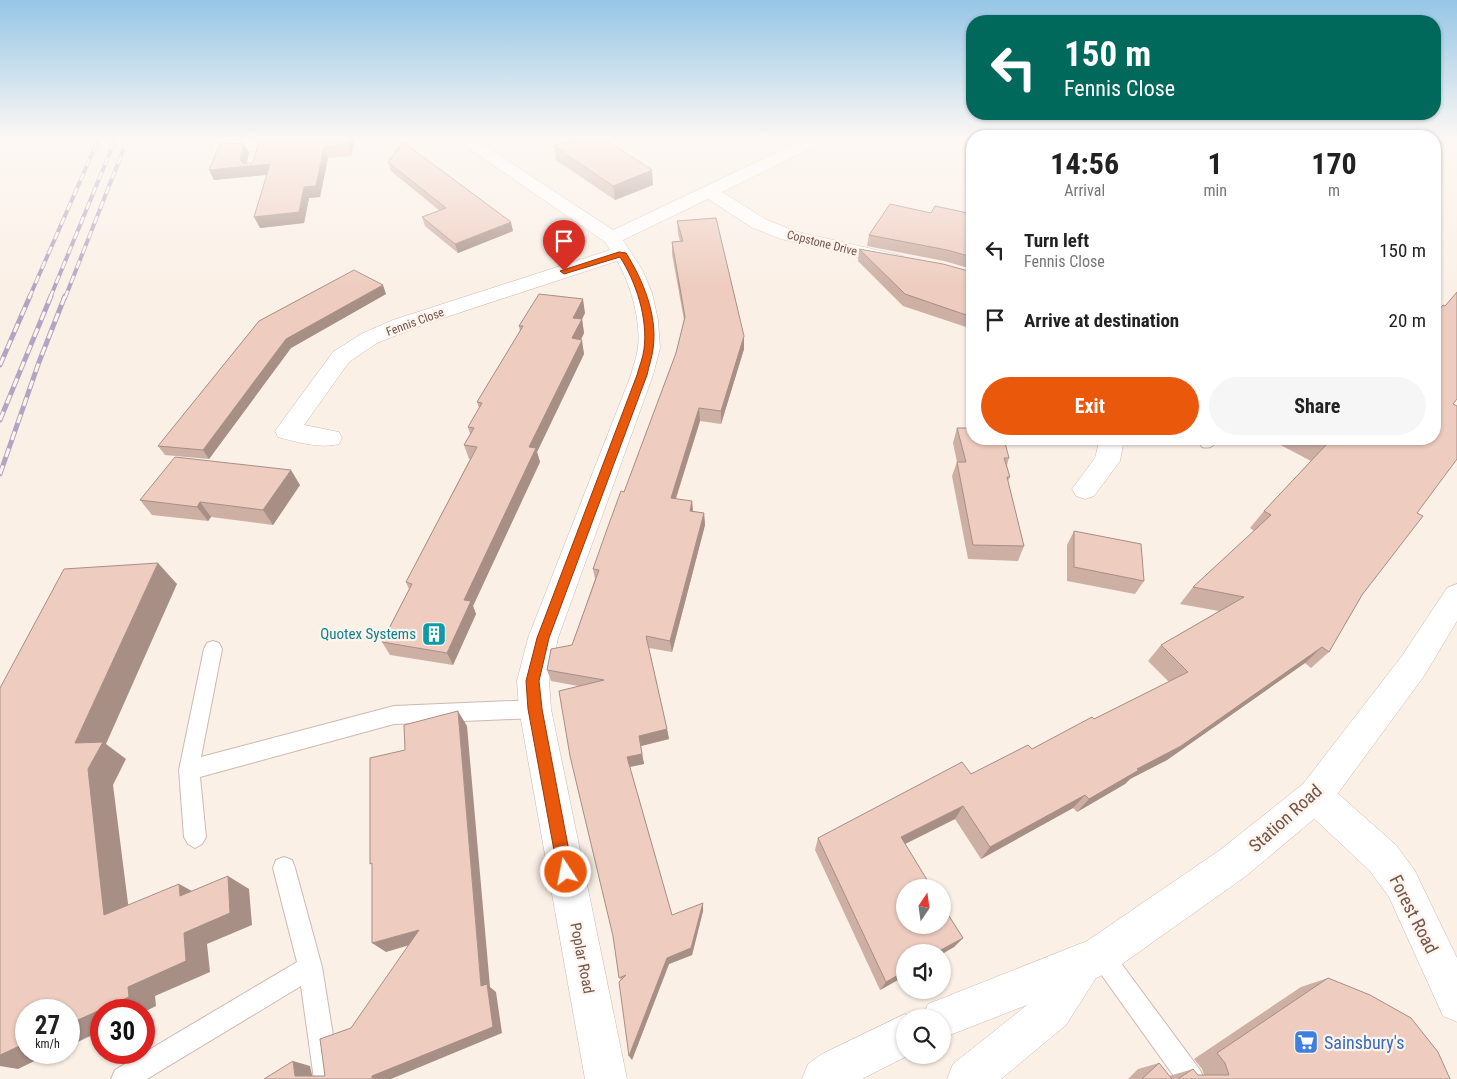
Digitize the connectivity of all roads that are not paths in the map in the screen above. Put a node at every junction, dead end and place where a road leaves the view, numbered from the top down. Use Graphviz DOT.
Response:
graph roads {
  1 [pos="534,188"];
  2 [pos="717,188"];
  3 [pos="710,192"];
  4 [pos="617,246"];
  5 [pos="917,264"];
  6 [pos="330,438"];
  7 [pos="1111,445"];
  8 [pos="1085,488"];
  9 [pos="1457,596"];
  10 [pos="213,649"];
  11 [pos="535,709"];
  12 [pos="189,770"];
  13 [pos="1315,796"];
  14 [pos="195,837"];
  15 [pos="284,868"];
  16 [pos="1092,960"];
  17 [pos="310,967"];
  18 [pos="1457,1002"];
  19 [pos="951,1015"];
  20 [pos="896,1040"];
  21 [pos="124,1079"];
  22 [pos="326,1079"];
  23 [pos="606,1079"];
  24 [pos="823,1079"];
  25 [pos="968,1079"];
  26 [pos="1191,1079"];
  1 -- 4 [label="street, Poplar Road"];
  2 -- 3 [label="street"];
  3 -- 4 [label="street"];
  3 -- 5 [label="street, Copstone Drive"];
  4 -- 6 [label="street, Fennis Close"];
  4 -- 11 [label="street, Poplar Road"];
  7 -- 8 [label="street"];
  9 -- 13 [label="street, Station Road"];
  10 -- 12 [label="lane"];
  11 -- 12 [label="lane"];
  11 -- 23 [label="street, Poplar Road"];
  12 -- 14 [label="lane"];
  13 -- 16 [label="street, Station Road"];
  13 -- 18 [label="street, Forest Road"];
  15 -- 17 [label="lane"];
  16 -- 19 [label="street, Station Road"];
  16 -- 25 [label="street, Station Road"];
  16 -- 26 [label="lane"];
  17 -- 21 [label="lane"];
  17 -- 22 [label="lane"];
  20 -- 24 [label="street"];
}
